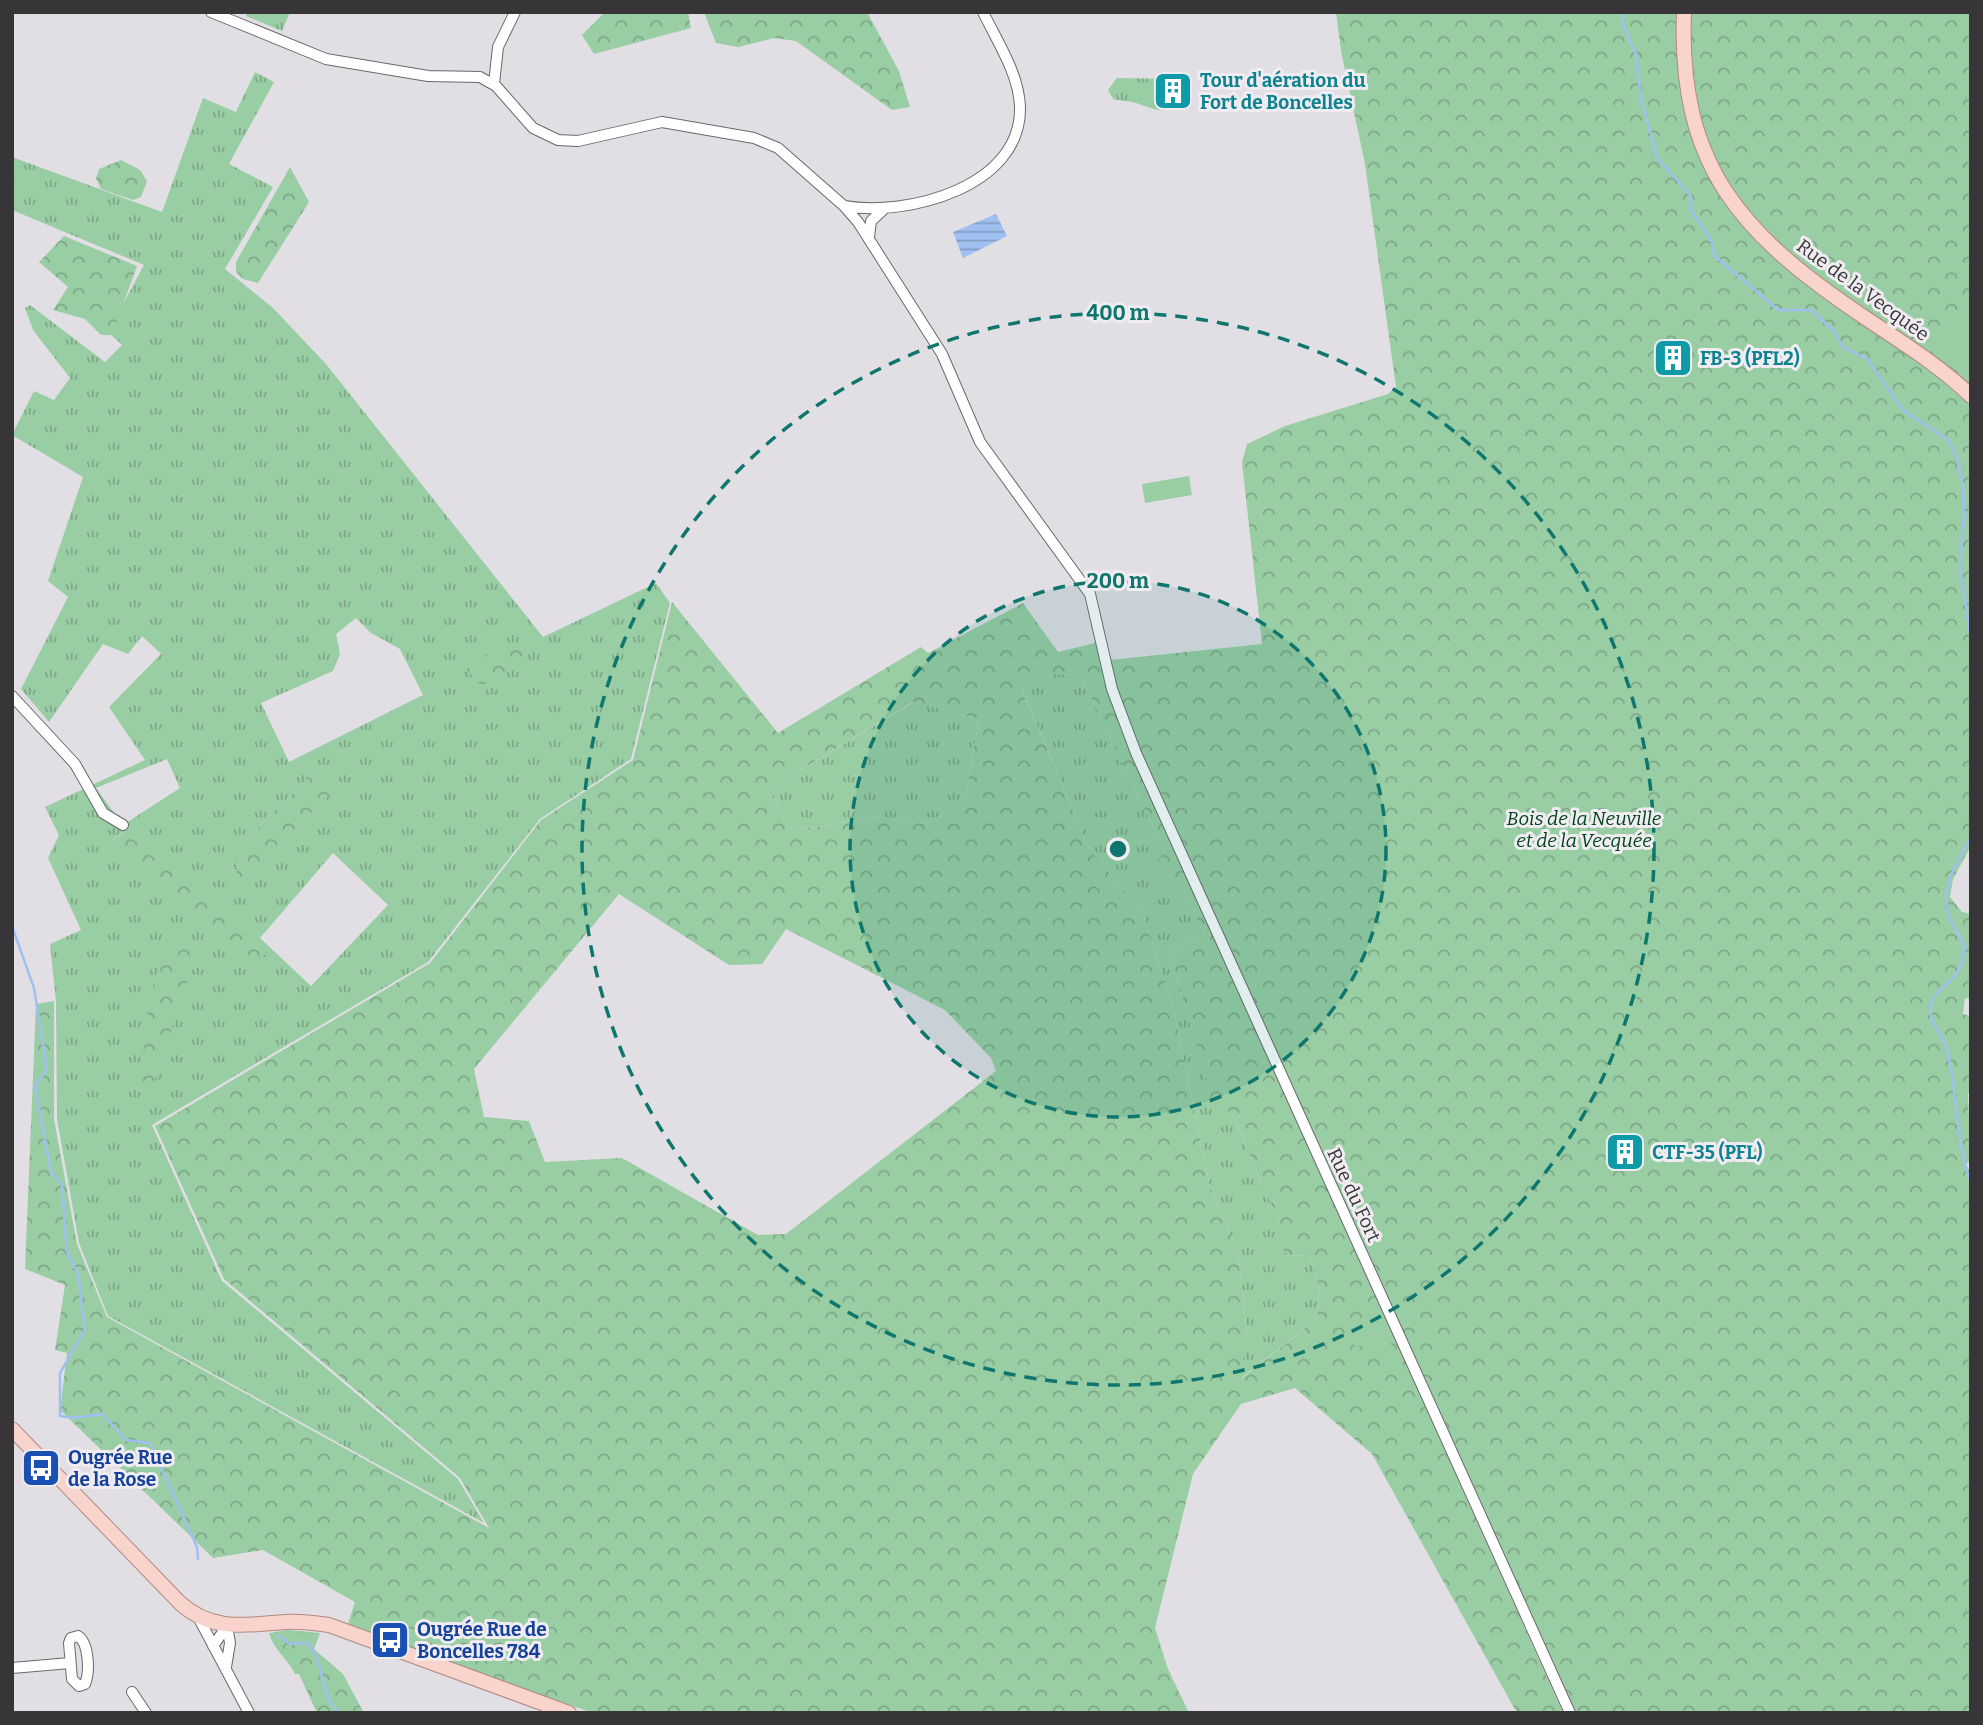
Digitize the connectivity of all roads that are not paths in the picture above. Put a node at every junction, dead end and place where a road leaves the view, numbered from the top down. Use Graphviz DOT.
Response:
graph roads {
  1 [pos="211,12"];
  2 [pos="515,12"];
  3 [pos="983,12"];
  4 [pos="1684,12"];
  5 [pos="495,62"];
  6 [pos="478,76"];
  7 [pos="494,84"];
  8 [pos="844,206"];
  9 [pos="883,210"];
  10 [pos="869,237"];
  11 [pos="1971,396"];
  12 [pos="12,696"];
  13 [pos="123,825"];
  14 [pos="16,1435"];
  15 [pos="197,1615"];
  16 [pos="227,1626"];
  17 [pos="249,1627"];
  18 [pos="230,1643"];
  19 [pos="212,1646"];
  20 [pos="70,1662"];
  21 [pos="12,1668"];
  22 [pos="226,1670"];
  23 [pos="132,1692"];
  24 [pos="146,1713"];
  25 [pos="249,1713"];
  26 [pos="569,1713"];
  27 [pos="1570,1713"];
  1 -- 6 [label="street"];
  2 -- 5 [label="street"];
  3 -- 9 [label="street"];
  4 -- 11 [label="main road, Rue de la Vecquée"];
  5 -- 6 [label="street"];
  5 -- 7 [label="street"];
  6 -- 7 [label="street"];
  7 -- 8 [label="street, Rue du Fort"];
  8 -- 9 [label="street"];
  8 -- 10 [label="street, Rue du Fort"];
  9 -- 10 [label="street"];
  10 -- 27 [label="street, Rue du Fort"];
  12 -- 13 [label="street"];
  14 -- 15 [label="main road"];
  15 -- 16 [label="main road"];
  15 -- 19 [label="street"];
  16 -- 17 [label="main road"];
  16 -- 18 [label="street"];
  16 -- 19 [label="street"];
  17 -- 18 [label="street"];
  17 -- 26 [label="main road"];
  18 -- 22 [label="street"];
  19 -- 22 [label="street"];
  20 -- 21 [label="street"];
  22 -- 25 [label="street"];
  23 -- 24 [label="street"];
}
